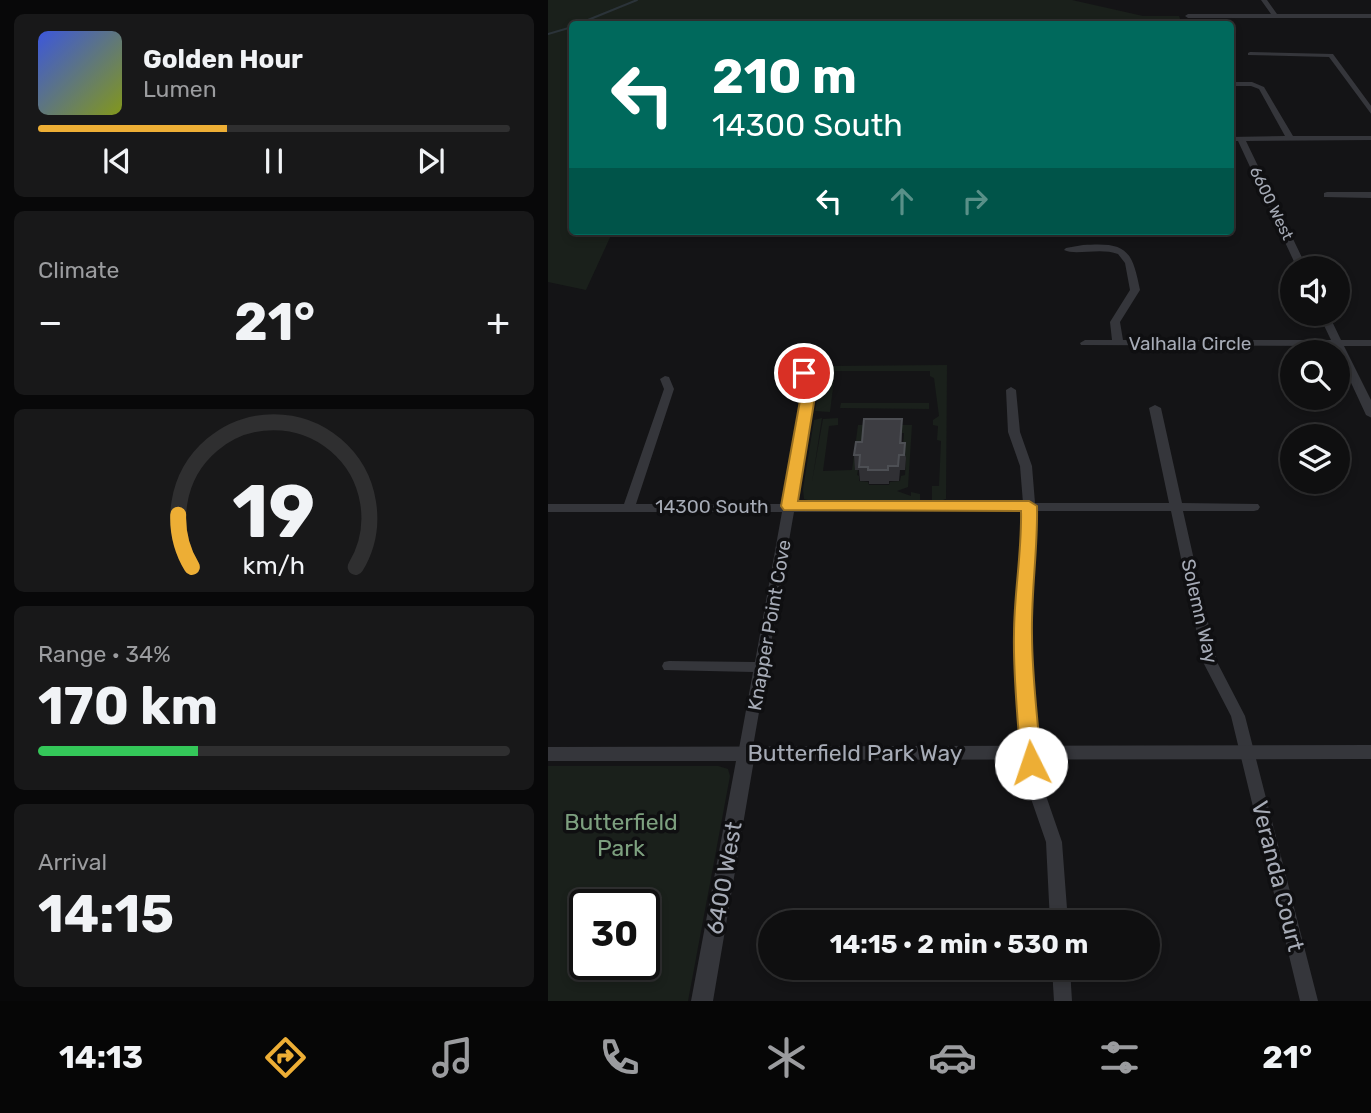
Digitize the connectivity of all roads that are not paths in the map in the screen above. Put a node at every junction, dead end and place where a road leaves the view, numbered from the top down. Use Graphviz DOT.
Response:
graph roads {
  1 [pos="1264,0"];
  2 [pos="1188,16"];
  3 [pos="1275,16"];
  4 [pos="1371,16"];
  5 [pos="1250,54"];
  6 [pos="1234,84"];
  7 [pos="1371,113"];
  8 [pos="1290,138"];
  9 [pos="1371,138"];
  10 [pos="1234,139"];
  11 [pos="1241,139"];
  12 [pos="1327,195"];
  13 [pos="1371,195"];
  14 [pos="1069,250"];
  15 [pos="1296,256"];
  16 [pos="1085,343"];
  17 [pos="1118,343"];
  18 [pos="1280,343"];
  19 [pos="1350,343"];
  20 [pos="1371,343"];
  21 [pos="1350,371"];
  22 [pos="804,373"];
  23 [pos="665,379"];
  24 [pos="1011,390"];
  25 [pos="1155,408"];
  26 [pos="1371,415"];
  27 [pos="629,506"];
  28 [pos="790,506"];
  29 [pos="1029,506"];
  30 [pos="1176,506"];
  31 [pos="1254,506"];
  32 [pos="548,508"];
  33 [pos="669,666"];
  34 [pos="761,667"];
  35 [pos="1247,751"];
  36 [pos="1371,751"];
  37 [pos="1030,752"];
  38 [pos="548,754"];
  39 [pos="746,754"];
  40 [pos="1058,910"];
  41 [pos="1062,980"];
  42 [pos="702,1001"];
  43 [pos="1063,1001"];
  44 [pos="1309,1001"];
  1 -- 3 [label="street"];
  2 -- 3 [label="street"];
  3 -- 4 [label="street"];
  5 -- 7 [label="street"];
  6 -- 8 [label="street"];
  8 -- 9 [label="street"];
  8 -- 11 [label="street"];
  10 -- 11 [label="street"];
  11 -- 15 [label="street, 6600 West"];
  12 -- 13 [label="street"];
  14 -- 17 [label="street"];
  16 -- 17 [label="street, Valhalla Circle"];
  17 -- 18 [label="street, Valhalla Circle"];
  19 -- 20 [label="street, Valhalla Circle"];
  21 -- 26 [label="street"];
  22 -- 28 [label="street, Knapper Point Cove"];
  23 -- 27 [label="street"];
  24 -- 29 [label="street"];
  25 -- 30 [label="street, Solemn Way"];
  27 -- 28 [label="street, 14300 South"];
  27 -- 32 [label="street, 14300 South"];
  28 -- 29 [label="street, 14300 South"];
  28 -- 34 [label="street, Knapper Point Cove"];
  29 -- 30 [label="street, 14300 South"];
  29 -- 37 [label="street"];
  30 -- 31 [label="street, 14300 South"];
  30 -- 35 [label="street, Solemn Way"];
  33 -- 34 [label="street"];
  34 -- 39 [label="street, Knapper Point Cove"];
  35 -- 36 [label="street, Butterfield Park Way"];
  35 -- 37 [label="street, Butterfield Park Way"];
  35 -- 44 [label="street, Veranda Court"];
  37 -- 39 [label="street, Butterfield Park Way"];
  37 -- 40 [label="street"];
  38 -- 39 [label="street, Butterfield Park Way"];
  39 -- 42 [label="street, 6400 West"];
  41 -- 43 [label="street"];
}
